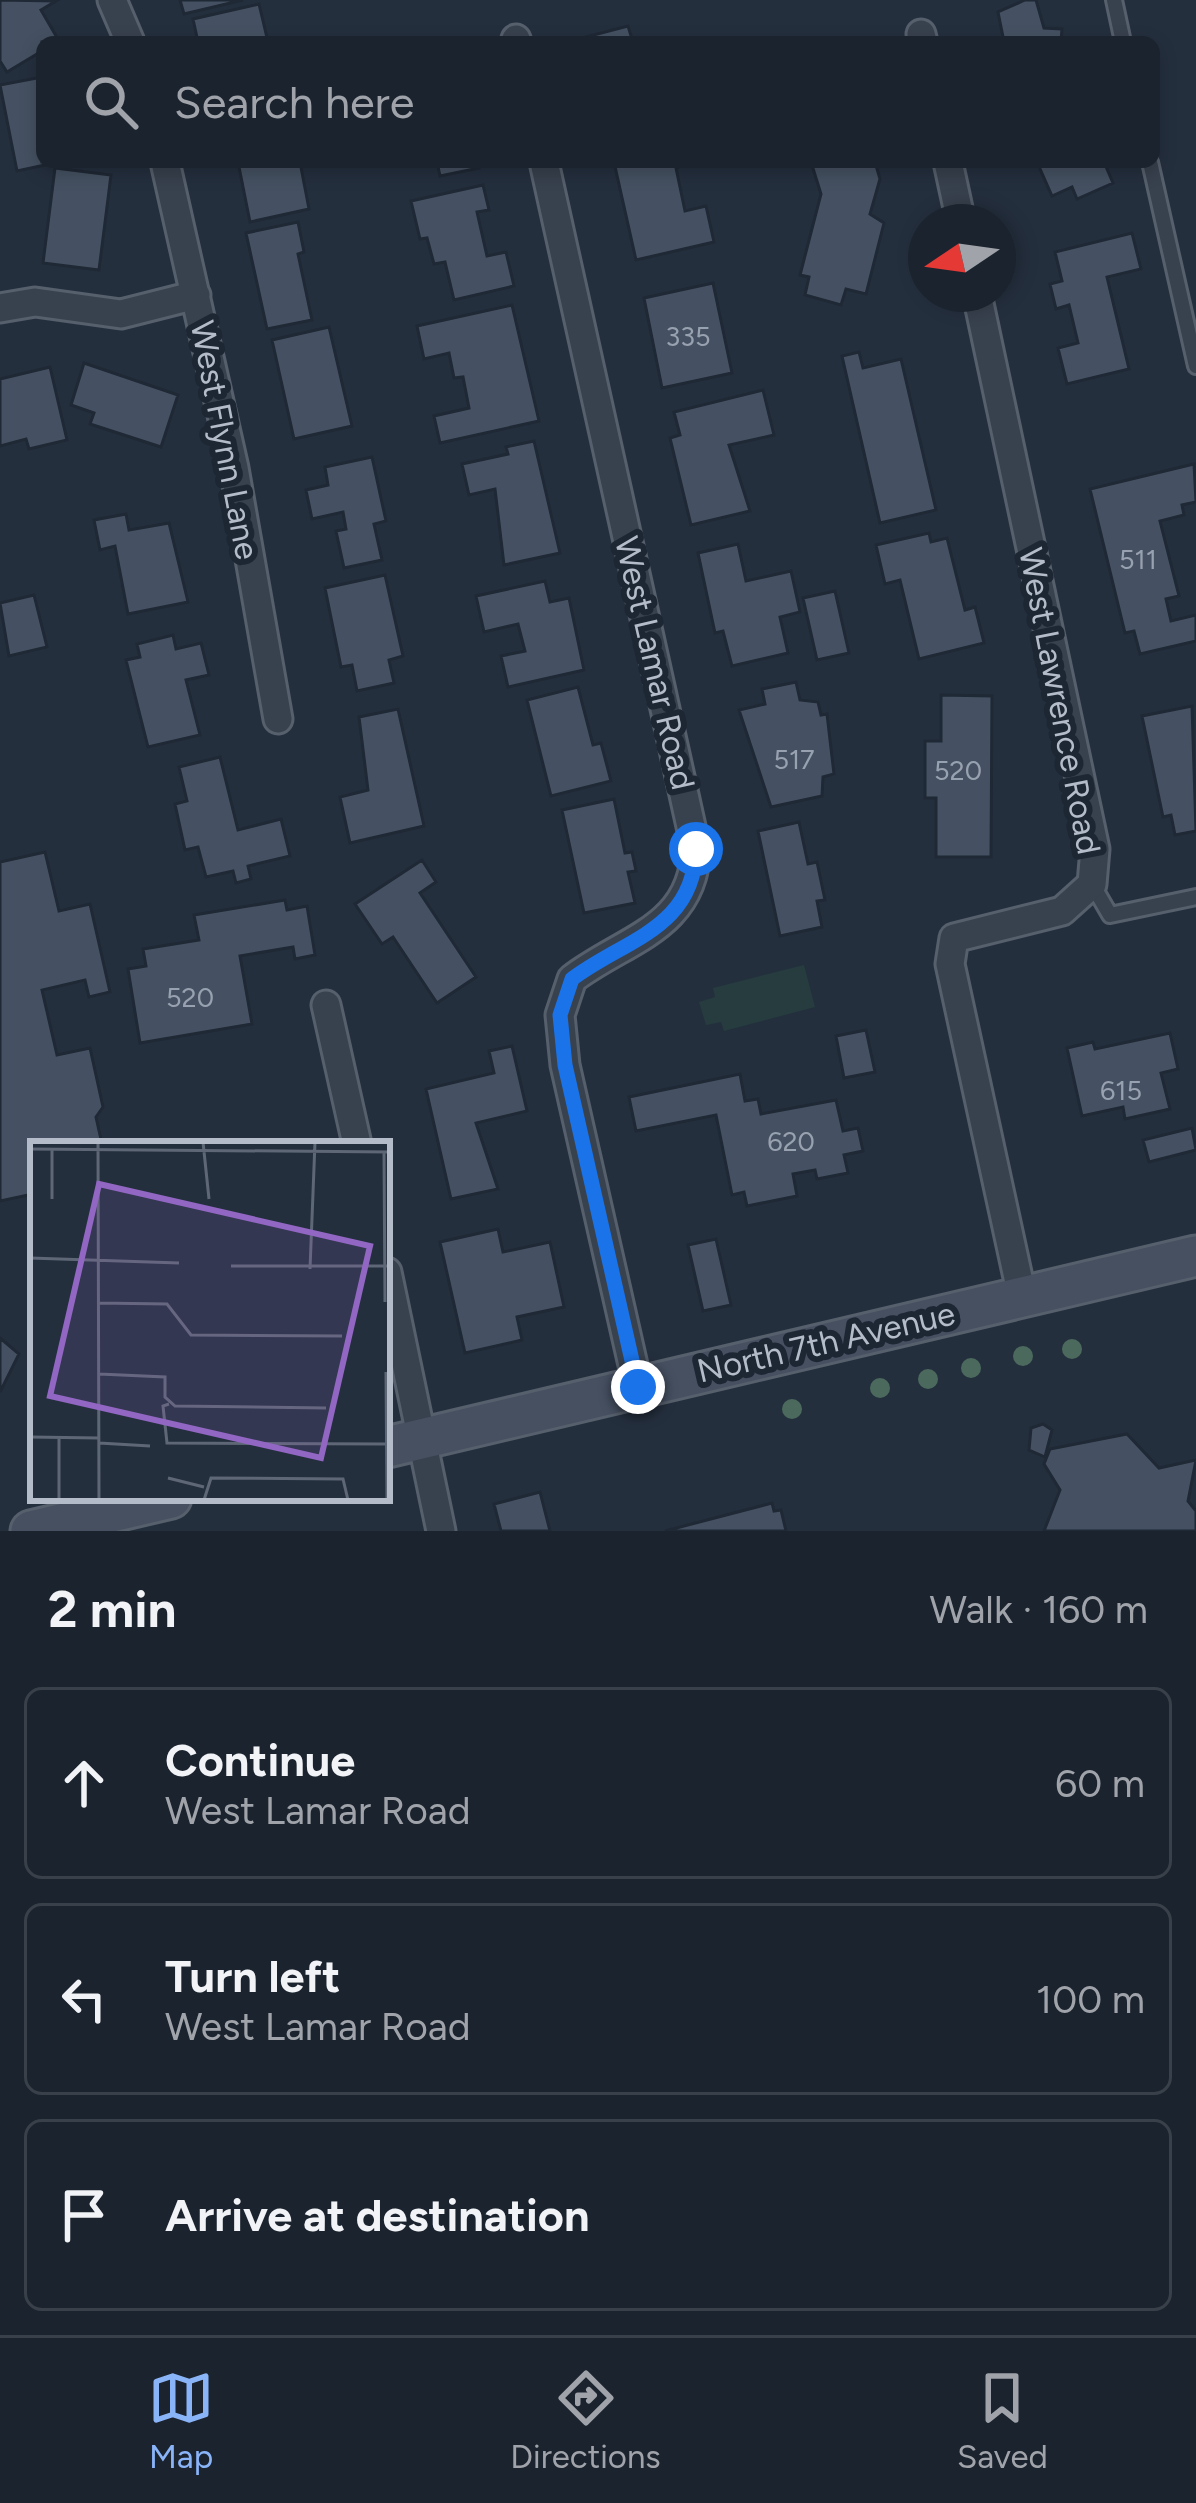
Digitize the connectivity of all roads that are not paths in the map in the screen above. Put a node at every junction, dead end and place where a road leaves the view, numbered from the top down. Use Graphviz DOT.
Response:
graph roads {
  1 [pos="112,0"];
  2 [pos="1114,0"];
  3 [pos="127,36"];
  4 [pos="1123,36"];
  5 [pos="166,168"];
  6 [pos="545,168"];
  7 [pos="949,168"];
  8 [pos="1151,168"];
  9 [pos="957,204"];
  10 [pos="196,296"];
  11 [pos="0,308"];
  12 [pos="980,312"];
  13 [pos="1196,366"];
  14 [pos="278,718"];
  15 [pos="1092,884"];
  16 [pos="1196,897"];
  17 [pos="326,1005"];
  18 [pos="356,1141"];
  19 [pos="1196,1256"];
  20 [pos="1022,1296"];
  21 [pos="390,1299"];
  22 [pos="638,1387"];
  23 [pos="406,1442"];
  24 [pos="157,1501"];
  25 [pos="32,1531"];
  26 [pos="441,1531"];
  1 -- 3 [label="street"];
  2 -- 4 [label="lane"];
  5 -- 10 [label="street, West Flynn Lane"];
  6 -- 22 [label="street, West Lamar Road"];
  7 -- 9 [label="street"];
  8 -- 13 [label="lane"];
  10 -- 11 [label="street"];
  10 -- 14 [label="street, West Flynn Lane"];
  12 -- 15 [label="street, West Lawrence Road"];
  15 -- 16 [label="lane"];
  15 -- 20 [label="street, West Lawrence Road"];
  17 -- 18 [label="street"];
  19 -- 20 [label="main road, North 7th Avenue"];
  20 -- 22 [label="main road, North 7th Avenue"];
  21 -- 23 [label="street"];
  22 -- 23 [label="main road, North 7th Avenue"];
  23 -- 26 [label="street"];
  24 -- 25 [label="main road"];
}
